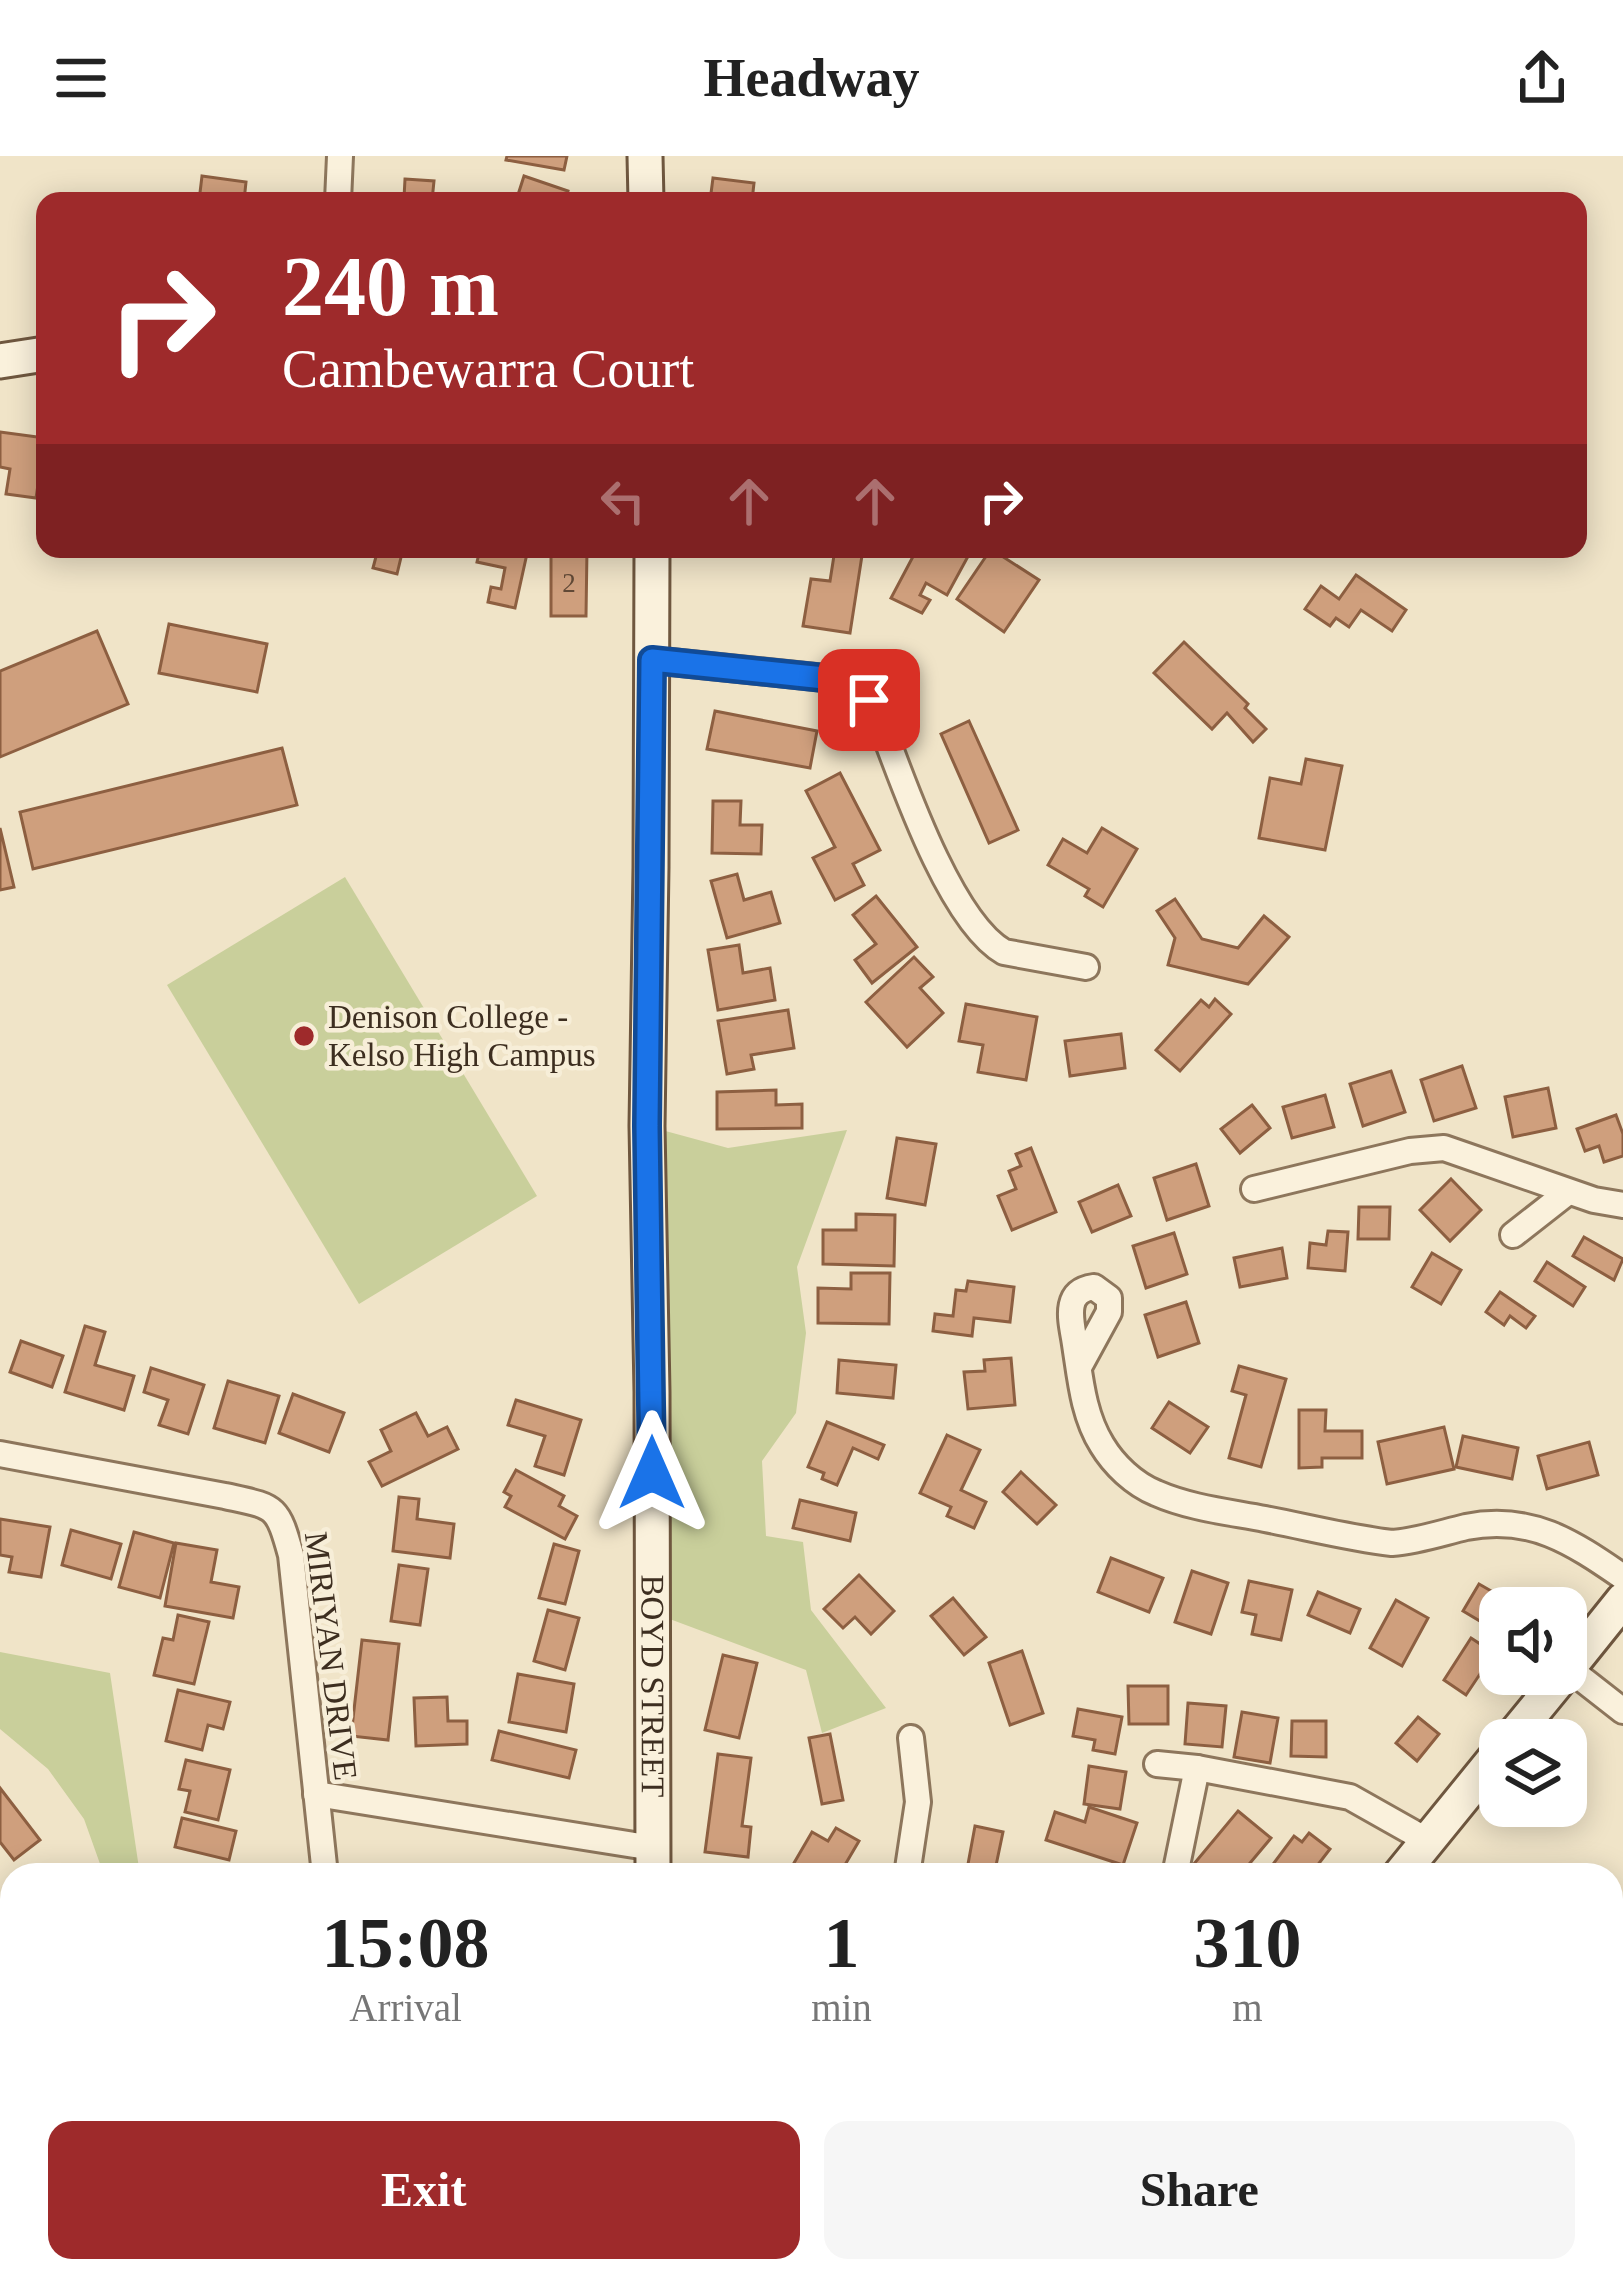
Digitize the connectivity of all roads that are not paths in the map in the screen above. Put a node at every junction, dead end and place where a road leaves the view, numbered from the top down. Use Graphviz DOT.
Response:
graph roads {
  1 [pos="340,156"];
  2 [pos="645,156"];
  3 [pos="338,192"];
  4 [pos="646,192"];
  5 [pos="36,355"];
  6 [pos="0,361"];
  7 [pos="652,558"];
  8 [pos="652,660"];
  9 [pos="1086,968"];
  10 [pos="1254,1189"];
  11 [pos="1568,1192"];
  12 [pos="1623,1205"];
  13 [pos="1513,1235"];
  14 [pos="1079,1366"];
  15 [pos="0,1454"];
  16 [pos="1623,1577"];
  17 [pos="1623,1600"];
  18 [pos="1587,1645"];
  19 [pos="1587,1686"];
  20 [pos="1547,1695"];
  21 [pos="1623,1711"];
  22 [pos="1527,1719"];
  23 [pos="911,1738"];
  24 [pos="1157,1764"];
  25 [pos="1197,1768"];
  26 [pos="1479,1778"];
  27 [pos="316,1794"];
  28 [pos="1428,1841"];
  29 [pos="653,1862"];
  30 [pos="325,1863"];
  31 [pos="909,1863"];
  32 [pos="1177,1863"];
  33 [pos="1410,1863"];
  1 -- 3 [label="street"];
  2 -- 4 [label="main road"];
  5 -- 6 [label="main road"];
  7 -- 8 [label="main road, BOYD STREET"];
  8 -- 9 [label="street"];
  8 -- 29 [label="main road, BOYD STREET"];
  10 -- 11 [label="street"];
  11 -- 12 [label="street"];
  11 -- 13 [label="street"];
  14 -- 16 [label="street"];
  15 -- 27 [label="street, MIRIYAN DRIVE"];
  17 -- 18 [label="main road"];
  19 -- 21 [label="street"];
  20 -- 22 [label="main road"];
  23 -- 31 [label="street"];
  24 -- 25 [label="street"];
  25 -- 28 [label="street"];
  25 -- 32 [label="street"];
  26 -- 28 [label="main road"];
  27 -- 29 [label="street"];
  27 -- 30 [label="street, MIRIYAN DRIVE"];
  28 -- 33 [label="main road"];
}
